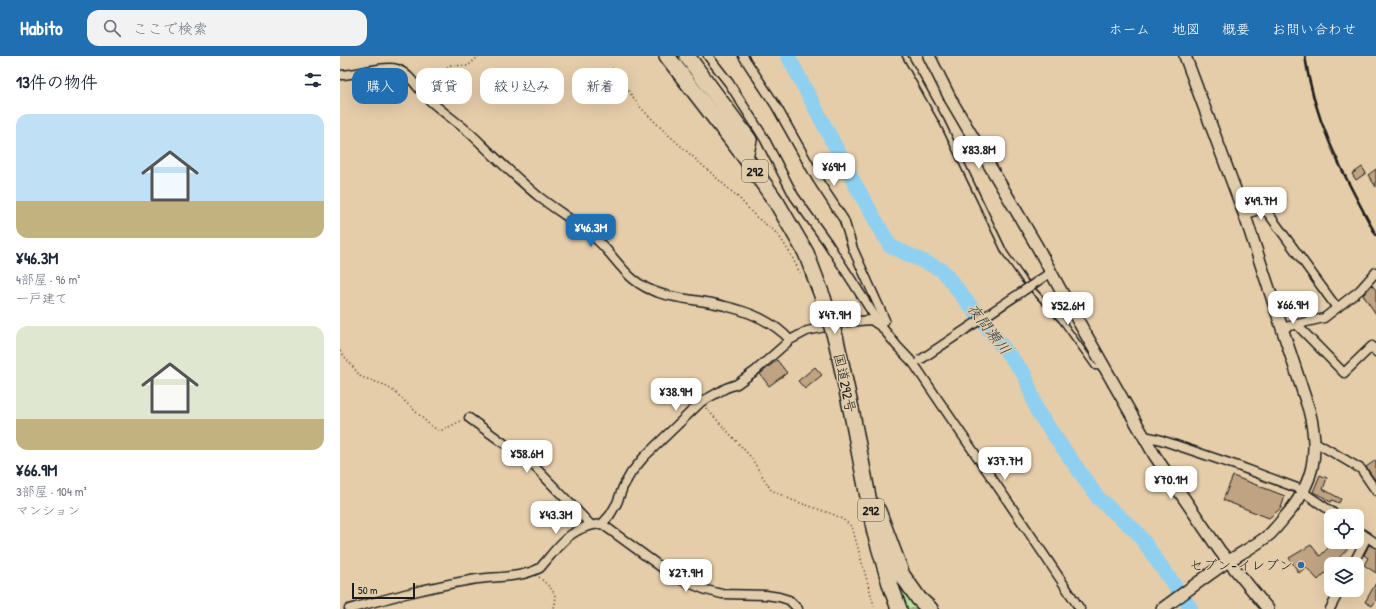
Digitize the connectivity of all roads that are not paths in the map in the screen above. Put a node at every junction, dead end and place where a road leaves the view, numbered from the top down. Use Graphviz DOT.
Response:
graph roads {
  1 [pos="667,56"];
  2 [pos="687,56"];
  3 [pos="708,56"];
  4 [pos="744,56"];
  5 [pos="905,56"];
  6 [pos="930,56"];
  7 [pos="1185,56"];
  8 [pos="340,75"];
  9 [pos="745,157"];
  10 [pos="1245,216"];
  11 [pos="1051,272"];
  12 [pos="1376,272"];
  13 [pos="1337,308"];
  14 [pos="1296,324"];
  15 [pos="881,326"];
  16 [pos="1281,328"];
  17 [pos="790,340"];
  18 [pos="1376,352"];
  19 [pos="917,362"];
  20 [pos="1105,368"];
  21 [pos="469,418"];
  22 [pos="1144,436"];
  23 [pos="1315,442"];
  24 [pos="863,471"];
  25 [pos="1303,491"];
  26 [pos="1376,491"];
  27 [pos="1328,509"];
  28 [pos="590,524"];
  29 [pos="602,524"];
  30 [pos="1364,535"];
  31 [pos="1367,537"];
  32 [pos="1376,543"];
  33 [pos="1357,557"];
  34 [pos="1228,561"];
  35 [pos="1336,597"];
  36 [pos="349,609"];
  37 [pos="798,609"];
  38 [pos="899,609"];
  39 [pos="930,609"];
  40 [pos="1080,609"];
  41 [pos="1162,609"];
  42 [pos="1268,609"];
  43 [pos="1330,609"];
  1 -- 9 [label="highway, 国道292号 / 292"];
  2 -- 9 [label="highway"];
  3 -- 15 [label="street"];
  4 -- 15 [label="street"];
  5 -- 20 [label="lane"];
  6 -- 11 [label="street"];
  7 -- 10 [label="street"];
  8 -- 17 [label="street"];
  9 -- 24 [label="highway, 国道292号 / 292, bridge"];
  10 -- 13 [label="street"];
  10 -- 16 [label="street"];
  11 -- 19 [label="street, bridge"];
  11 -- 20 [label="street"];
  12 -- 13 [label="street"];
  13 -- 14 [label="street"];
  14 -- 16 [label="street"];
  14 -- 18 [label="street"];
  15 -- 17 [label="street"];
  15 -- 19 [label="street"];
  16 -- 23 [label="street"];
  17 -- 29 [label="street"];
  19 -- 40 [label="street"];
  20 -- 22 [label="street"];
  21 -- 28 [label="street"];
  22 -- 25 [label="street"];
  22 -- 34 [label="street"];
  23 -- 25 [label="street"];
  23 -- 26 [label="street"];
  24 -- 38 [label="highway, 国道292号 / 292"];
  24 -- 39 [label="highway"];
  25 -- 27 [label="street"];
  25 -- 34 [label="street"];
  28 -- 29 [label="street"];
  28 -- 36 [label="street"];
  29 -- 37 [label="street"];
  30 -- 31 [label="street"];
  31 -- 32 [label="street"];
  31 -- 33 [label="street"];
  34 -- 41 [label="street"];
  34 -- 42 [label="street"];
  35 -- 43 [label="street"];
}
